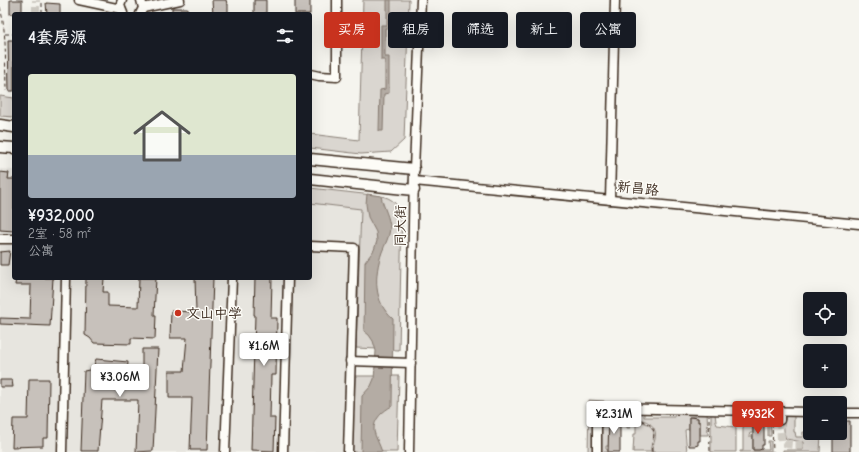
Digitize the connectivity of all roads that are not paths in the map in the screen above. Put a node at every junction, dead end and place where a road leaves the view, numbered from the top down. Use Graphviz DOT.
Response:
graph roads {
  1 [pos="81,0"];
  2 [pos="122,0"];
  3 [pos="180,0"];
  4 [pos="337,0"];
  5 [pos="421,0"];
  6 [pos="615,0"];
  7 [pos="142,7"];
  8 [pos="122,12"];
  9 [pos="312,74"];
  10 [pos="0,125"];
  11 [pos="12,126"];
  12 [pos="0,147"];
  13 [pos="12,148"];
  14 [pos="312,159"];
  15 [pos="414,169"];
  16 [pos="312,179"];
  17 [pos="414,185"];
  18 [pos="610,200"];
  19 [pos="859,224"];
  20 [pos="0,239"];
  21 [pos="12,239"];
  22 [pos="312,246"];
  23 [pos="66,280"];
  24 [pos="232,280"];
  25 [pos="288,280"];
  26 [pos="350,361"];
  27 [pos="411,363"];
  28 [pos="803,412"];
  29 [pos="847,413"];
  30 [pos="859,413"];
  31 [pos="62,452"];
  32 [pos="225,452"];
  33 [pos="284,452"];
  34 [pos="348,452"];
  35 [pos="409,452"];
  36 [pos="597,452"];
  1 -- 8 [label="street"];
  2 -- 8 [label="street"];
  3 -- 7 [label="street"];
  4 -- 9 [label="street"];
  5 -- 15 [label="street, 同大街"];
  6 -- 18 [label="street"];
  10 -- 11 [label="main road"];
  12 -- 13 [label="main road"];
  14 -- 15 [label="main road"];
  15 -- 17 [label="street, 同大街"];
  16 -- 17 [label="main road, 新昌路"];
  17 -- 18 [label="street, 新昌路"];
  17 -- 27 [label="street, 同大街"];
  18 -- 19 [label="street, 新昌路"];
  20 -- 21 [label="street"];
  22 -- 26 [label="street"];
  23 -- 31 [label="street"];
  24 -- 32 [label="street"];
  25 -- 33 [label="street"];
  26 -- 27 [label="street"];
  26 -- 34 [label="street"];
  27 -- 35 [label="street, 同大街"];
  28 -- 36 [label="street"];
  29 -- 30 [label="street"];
}
